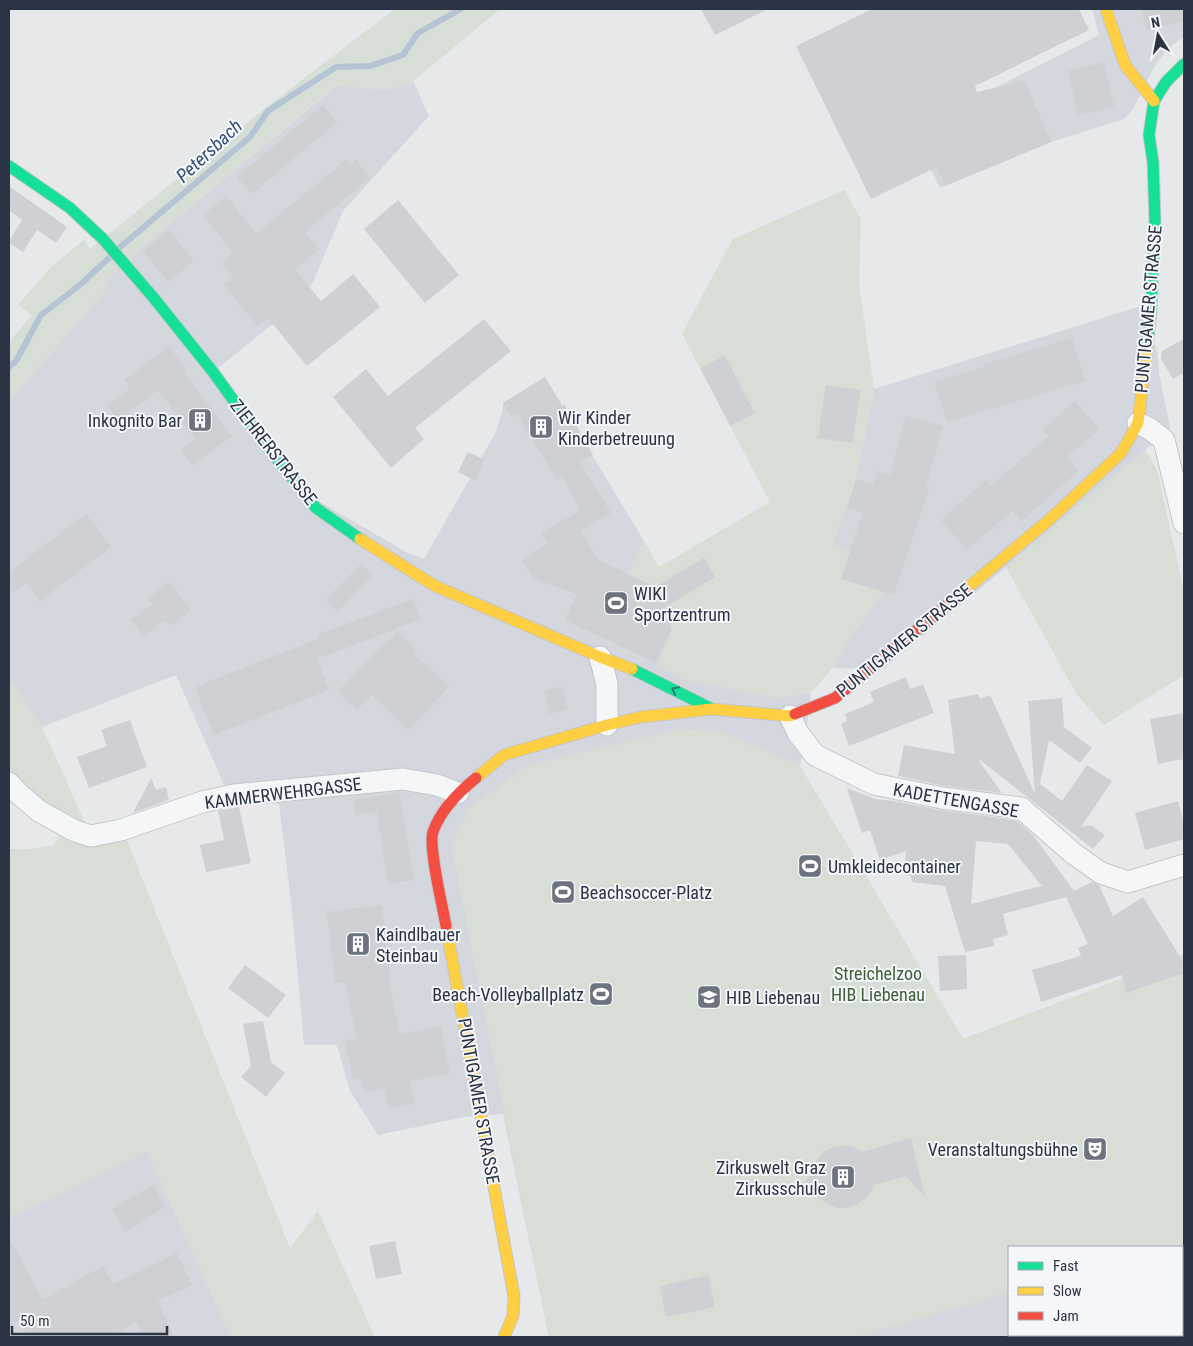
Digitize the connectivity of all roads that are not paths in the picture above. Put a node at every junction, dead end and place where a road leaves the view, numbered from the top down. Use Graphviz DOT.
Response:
graph roads {
  1 [pos="1106,9"];
  2 [pos="1184,64"];
  3 [pos="1154,101"];
  4 [pos="9,166"];
  5 [pos="1138,423"];
  6 [pos="1184,523"];
  7 [pos="600,657"];
  8 [pos="712,709"];
  9 [pos="790,716"];
  10 [pos="608,725"];
  11 [pos="9,783"];
  12 [pos="458,792"];
  13 [pos="1184,865"];
  14 [pos="506,1336"];
  1 -- 3 [label="main road"];
  2 -- 3 [label="main road, PUNTIGAMER STRASSE"];
  3 -- 5 [label="main road, PUNTIGAMER STRASSE"];
  4 -- 7 [label="main road, ZIEHRERSTRASSE"];
  5 -- 6 [label="street"];
  5 -- 9 [label="main road, PUNTIGAMER STRASSE"];
  8 -- 7 [label="main road, ZIEHRERSTRASSE, one-way"];
  7 -- 10 [label="street"];
  8 -- 9 [label="main road, PUNTIGAMER STRASSE"];
  8 -- 10 [label="main road, PUNTIGAMER STRASSE"];
  9 -- 13 [label="street, KADETTENGASSE"];
  10 -- 12 [label="main road, PUNTIGAMER STRASSE"];
  11 -- 12 [label="street, KAMMERWEHRGASSE"];
  12 -- 14 [label="main road, PUNTIGAMER STRASSE"];
}
